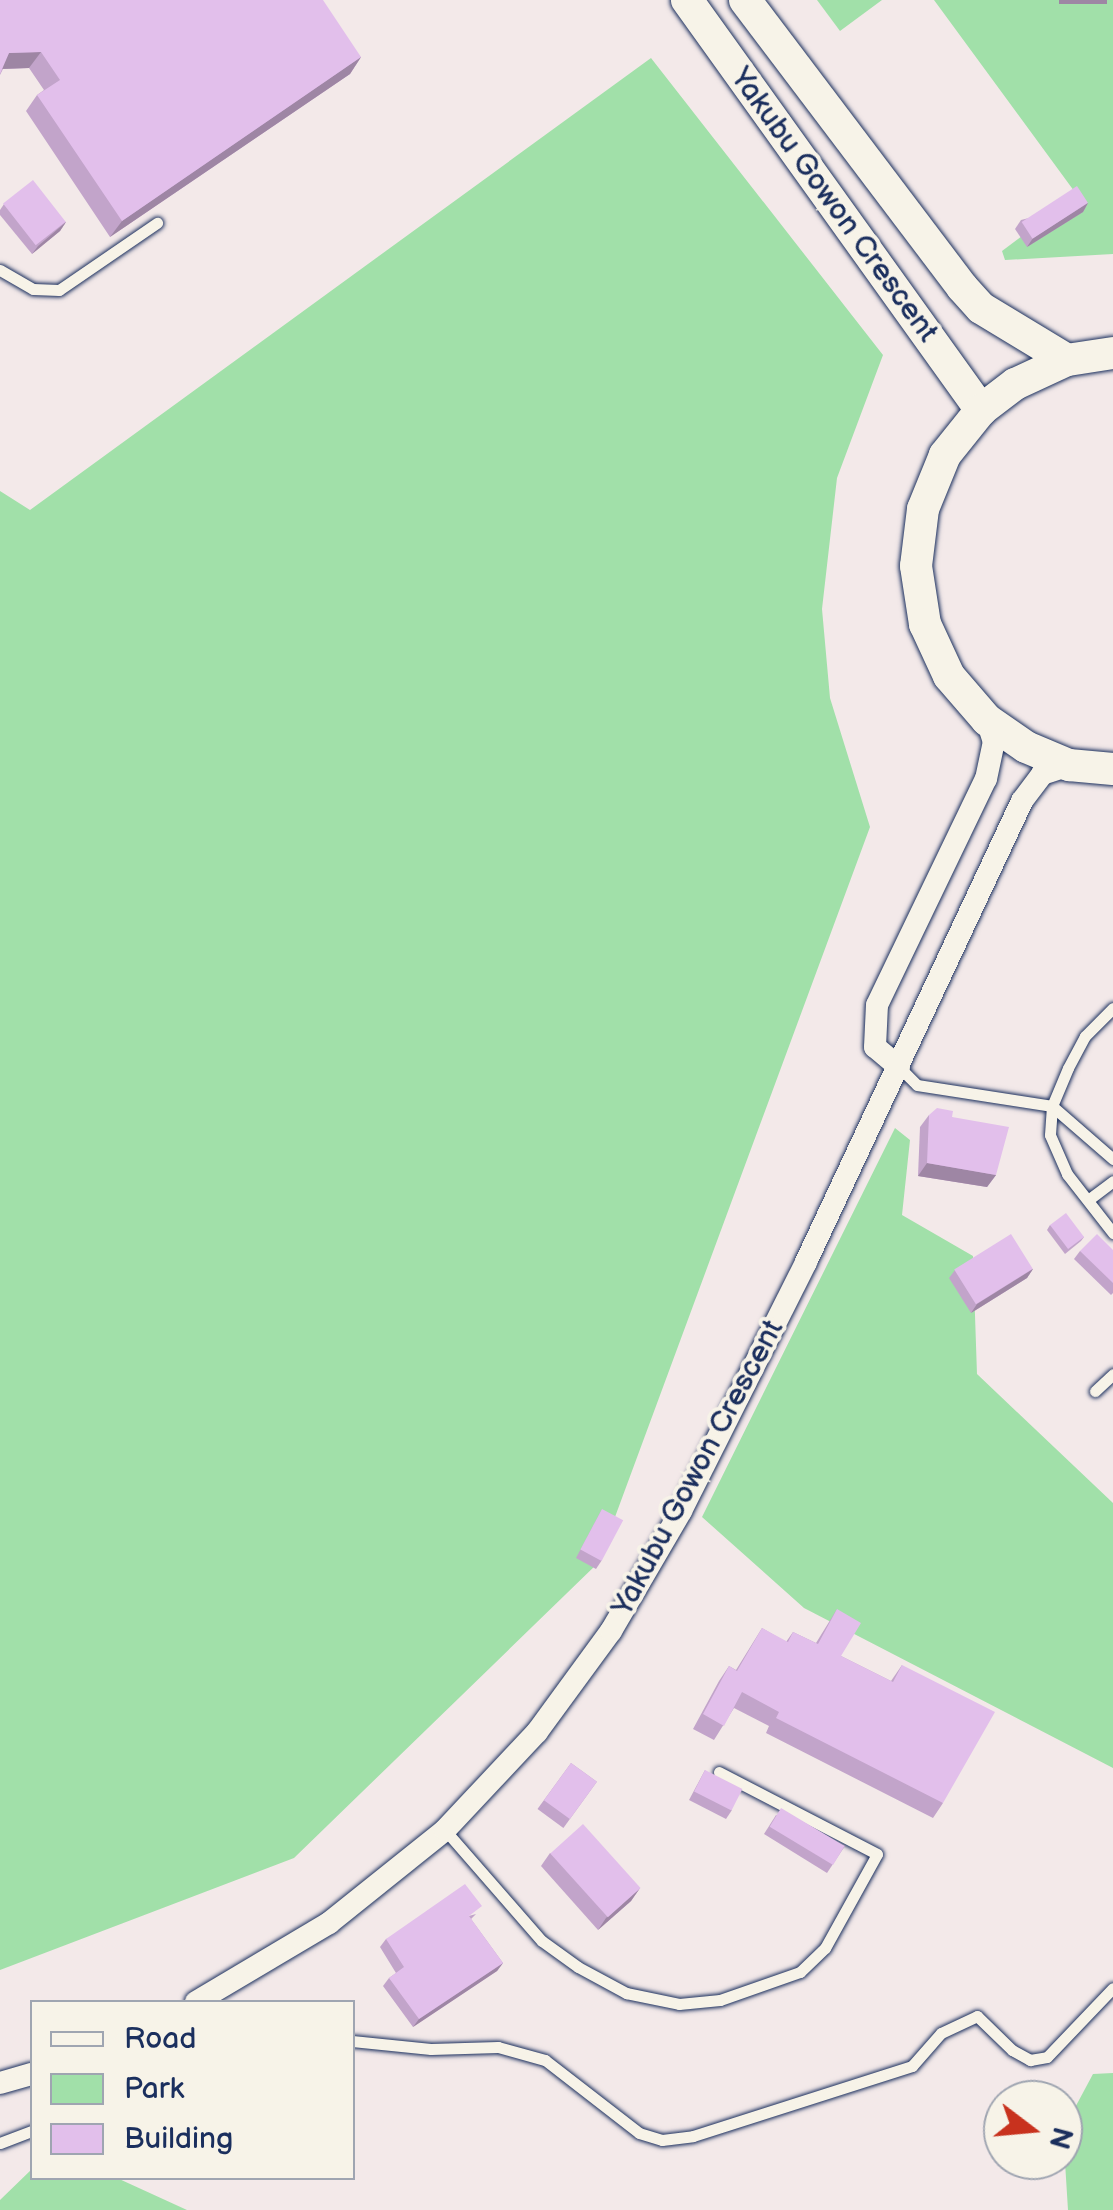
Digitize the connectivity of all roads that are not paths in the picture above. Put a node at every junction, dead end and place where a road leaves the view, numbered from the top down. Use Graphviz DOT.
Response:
graph roads {
  1 [pos="687,0"];
  2 [pos="744,0"];
  3 [pos="157,223"];
  4 [pos="0,270"];
  5 [pos="1113,353"];
  6 [pos="1066,360"];
  7 [pos="981,410"];
  8 [pos="987,720"];
  9 [pos="1069,765"];
  10 [pos="1113,769"];
  11 [pos="1113,1008"];
  12 [pos="899,1067"];
  13 [pos="1052,1106"];
  14 [pos="1113,1159"];
  15 [pos="1113,1180"];
  16 [pos="1088,1200"];
  17 [pos="1113,1233"];
  18 [pos="1113,1374"];
  19 [pos="1094,1391"];
  20 [pos="719,1772"];
  21 [pos="446,1830"];
  22 [pos="1113,1988"];
  23 [pos="199,2000"];
  24 [pos="355,2041"];
  25 [pos="30,2075"];
  26 [pos="0,2083"];
  27 [pos="30,2132"];
  28 [pos="0,2142"];
  1 -- 7 [label="street, Yakubu Gowon Crescent"];
  2 -- 6 [label="street"];
  3 -- 4 [label="lane"];
  5 -- 6 [label="street"];
  6 -- 7 [label="street"];
  7 -- 8 [label="street"];
  8 -- 9 [label="street"];
  8 -- 12 [label="street"];
  9 -- 10 [label="street"];
  9 -- 12 [label="street, Yakubu Gowon Crescent"];
  11 -- 13 [label="lane"];
  12 -- 13 [label="lane"];
  12 -- 21 [label="street, Yakubu Gowon Crescent"];
  13 -- 14 [label="lane"];
  13 -- 16 [label="lane"];
  15 -- 16 [label="lane"];
  16 -- 17 [label="lane"];
  18 -- 19 [label="lane"];
  20 -- 21 [label="lane"];
  21 -- 23 [label="street, Yakubu Gowon Crescent"];
  22 -- 24 [label="lane"];
  25 -- 26 [label="street"];
  27 -- 28 [label="lane"];
}
